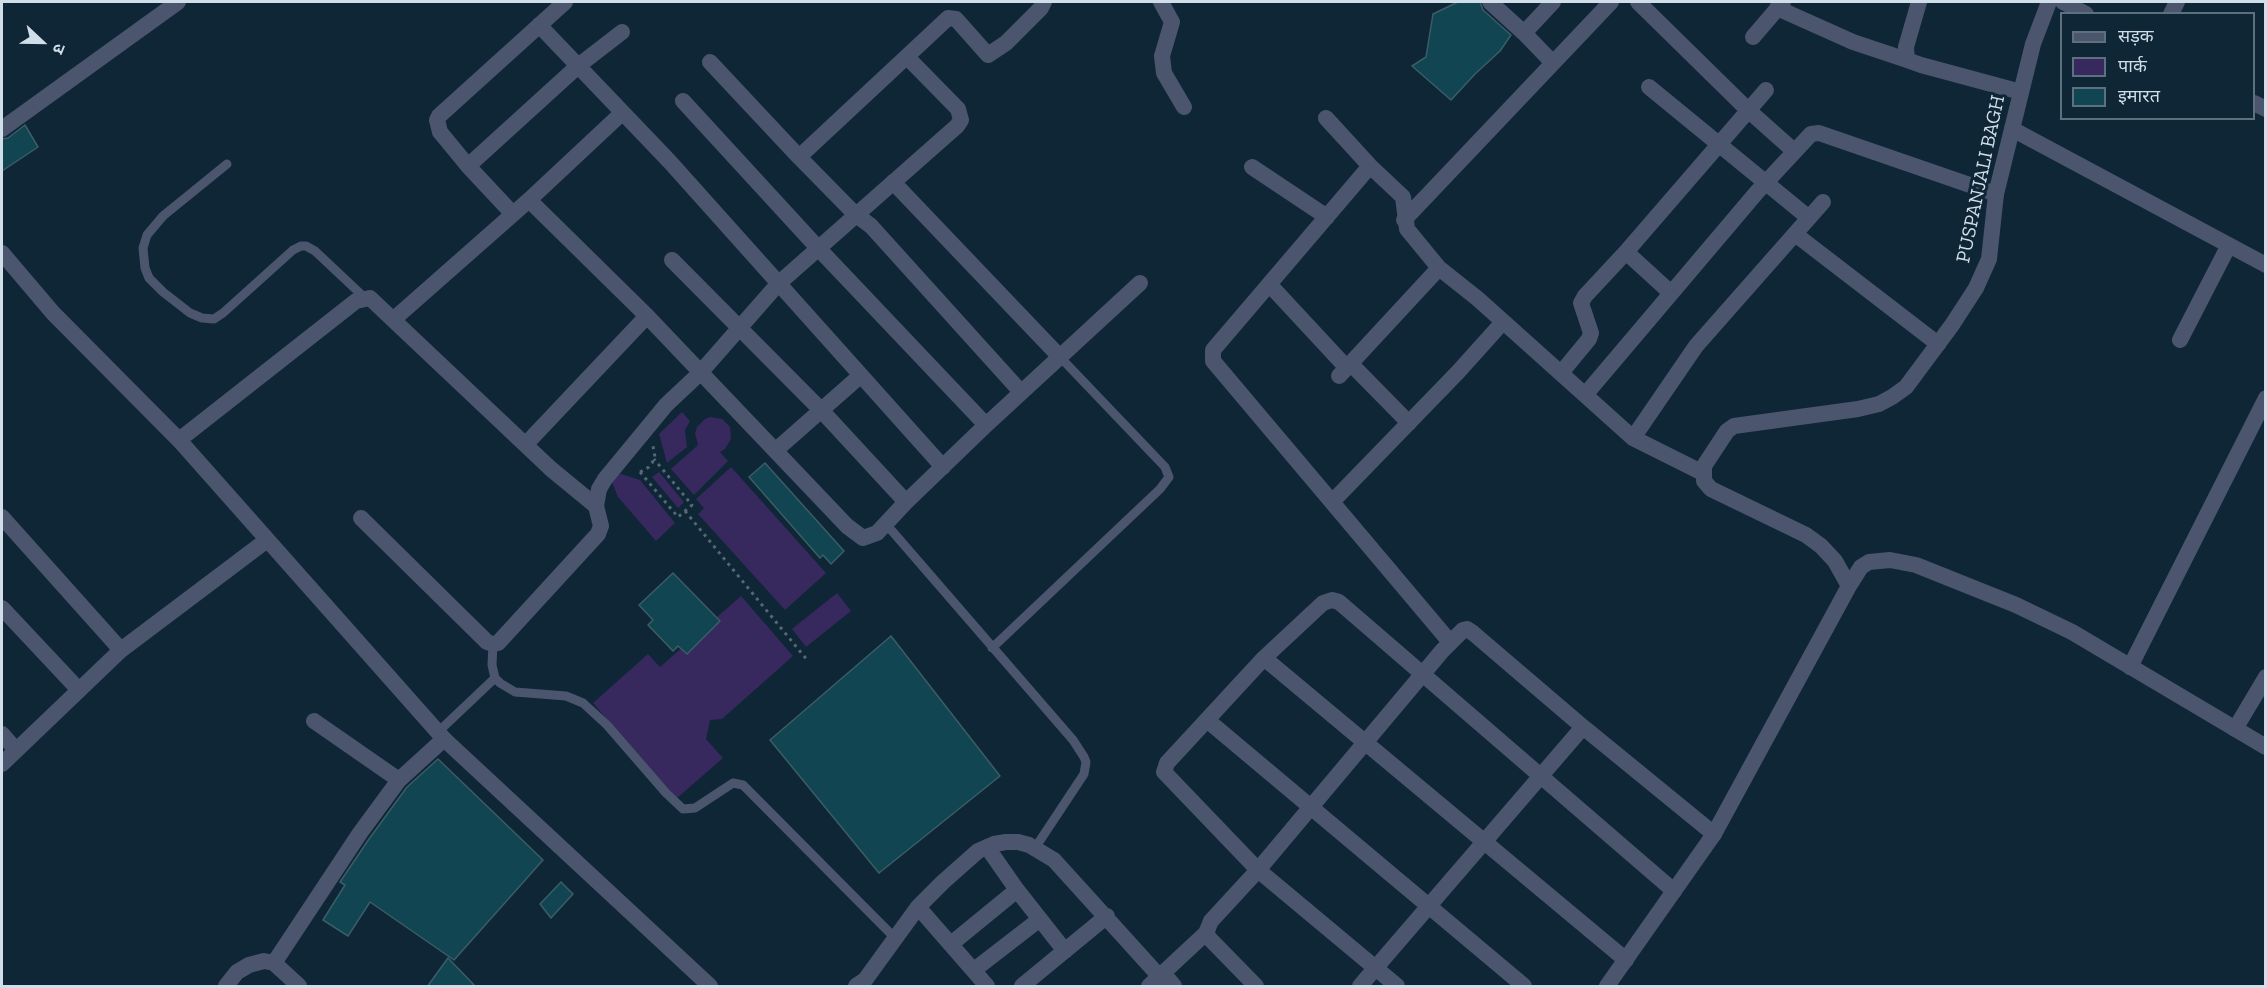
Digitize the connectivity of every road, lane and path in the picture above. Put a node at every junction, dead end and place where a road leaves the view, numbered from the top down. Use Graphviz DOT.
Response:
graph roads {
  1 [pos="178,2"];
  2 [pos="566,2"];
  3 [pos="1044,2"];
  4 [pos="1161,2"];
  5 [pos="1490,2"];
  6 [pos="1553,2"];
  7 [pos="1611,2"];
  8 [pos="1638,2"];
  9 [pos="1919,2"];
  10 [pos="2049,2"];
  11 [pos="2063,2"];
  12 [pos="1780,5"];
  13 [pos="2082,12"];
  14 [pos="539,25"];
  15 [pos="622,32"];
  16 [pos="1524,33"];
  17 [pos="1753,37"];
  18 [pos="907,57"];
  19 [pos="1907,60"];
  20 [pos="710,62"];
  21 [pos="1553,63"];
  22 [pos="578,66"];
  23 [pos="1649,87"];
  24 [pos="1766,90"];
  25 [pos="2021,92"];
  26 [pos="684,101"];
  27 [pos="1184,107"];
  28 [pos="1748,110"];
  29 [pos="622,113"];
  30 [pos="1326,118"];
  31 [pos="2,129"];
  32 [pos="2012,129"];
  33 [pos="1719,146"];
  34 [pos="1794,151"];
  35 [pos="799,157"];
  36 [pos="227,164"];
  37 [pos="468,166"];
  38 [pos="1252,166"];
  39 [pos="1370,166"];
  40 [pos="893,182"];
  41 [pos="1766,182"];
  42 [pos="1996,194"];
  43 [pos="529,200"];
  44 [pos="1823,202"];
  45 [pos="512,213"];
  46 [pos="855,214"];
  47 [pos="1327,217"];
  48 [pos="1809,218"];
  49 [pos="1404,219"];
  50 [pos="1795,234"];
  51 [pos="2229,245"];
  52 [pos="818,248"];
  53 [pos="1626,252"];
  54 [pos="2,253"];
  55 [pos="672,260"];
  56 [pos="2265,265"];
  57 [pos="1439,268"];
  58 [pos="1140,283"];
  59 [pos="778,284"];
  60 [pos="1269,284"];
  61 [pos="1671,293"];
  62 [pos="365,298"];
  63 [pos="646,316"];
  64 [pos="394,319"];
  65 [pos="1503,322"];
  66 [pos="740,328"];
  67 [pos="2180,340"];
  68 [pos="1938,344"];
  69 [pos="1060,357"];
  70 [pos="1346,369"];
  71 [pos="700,373"];
  72 [pos="1561,373"];
  73 [pos="860,376"];
  74 [pos="1021,392"];
  75 [pos="1585,395"];
  76 [pos="2265,398"];
  77 [pos="821,410"];
  78 [pos="1409,423"];
  79 [pos="986,425"];
  80 [pos="1633,438"];
  81 [pos="179,440"];
  82 [pos="526,444"];
  83 [pos="776,450"];
  84 [pos="654,459"];
  85 [pos="943,467"];
  86 [pos="640,472"];
  87 [pos="1703,473"];
  88 [pos="906,502"];
  89 [pos="1332,502"];
  90 [pos="596,506"];
  91 [pos="685,511"];
  92 [pos="2,517"];
  93 [pos="360,518"];
  94 [pos="886,524"];
  95 [pos="267,540"];
  96 [pos="1849,586"];
  97 [pos="2,608"];
  98 [pos="1450,642"];
  99 [pos="493,645"];
  100 [pos="992,648"];
  101 [pos="122,650"];
  102 [pos="1264,658"];
  103 [pos="808,661"];
  104 [pos="2130,667"];
  105 [pos="1422,675"];
  106 [pos="2265,677"];
  107 [pos="495,678"];
  108 [pos="79,690"];
  109 [pos="1207,720"];
  110 [pos="314,721"];
  111 [pos="1583,727"];
  112 [pos="2235,729"];
  113 [pos="2,734"];
  114 [pos="441,735"];
  115 [pos="1365,744"];
  116 [pos="2265,747"];
  117 [pos="16,750"];
  118 [pos="2,764"];
  119 [pos="1541,776"];
  120 [pos="399,780"];
  121 [pos="1310,806"];
  122 [pos="1714,834"];
  123 [pos="1485,843"];
  124 [pos="987,847"];
  125 [pos="1035,848"];
  126 [pos="1258,870"];
  127 [pos="1017,890"];
  128 [pos="1674,891"];
  129 [pos="918,907"];
  130 [pos="1430,907"];
  131 [pos="1107,916"];
  132 [pos="1040,920"];
  133 [pos="1206,933"];
  134 [pos="894,937"];
  135 [pos="951,944"];
  136 [pos="1065,951"];
  137 [pos="1626,960"];
  138 [pos="274,963"];
  139 [pos="1375,968"];
  140 [pos="974,970"];
  141 [pos="1161,981"];
  142 [pos="226,987"];
  143 [pos="299,987"];
  144 [pos="710,987"];
  145 [pos="856,987"];
  146 [pos="987,987"];
  147 [pos="1022,987"];
  148 [pos="1256,987"];
  149 [pos="1360,987"];
  150 [pos="1397,987"];
  151 [pos="1524,987"];
  152 [pos="1608,987"];
  1 -- 31 [label="street"];
  2 -- 14 [label="street"];
  3 -- 18 [label="street"];
  4 -- 27 [label="street"];
  5 -- 16 [label="street"];
  6 -- 16 [label="street"];
  7 -- 21 [label="street"];
  8 -- 28 [label="street"];
  9 -- 19 [label="street"];
  10 -- 25 [label="street, PUSPANJALI BAGH"];
  11 -- 13 [label="street"];
  12 -- 17 [label="street"];
  12 -- 19 [label="street"];
  14 -- 22 [label="street"];
  14 -- 37 [label="street"];
  15 -- 22 [label="street"];
  16 -- 21 [label="street"];
  18 -- 35 [label="street"];
  18 -- 40 [label="street"];
  19 -- 25 [label="street"];
  20 -- 35 [label="street"];
  21 -- 49 [label="street"];
  22 -- 29 [label="street"];
  22 -- 37 [label="street"];
  23 -- 33 [label="street"];
  24 -- 28 [label="street"];
  25 -- 32 [label="street, PUSPANJALI BAGH"];
  26 -- 52 [label="street"];
  28 -- 33 [label="street"];
  28 -- 34 [label="street"];
  29 -- 43 [label="street"];
  29 -- 59 [label="street"];
  30 -- 39 [label="street"];
  32 -- 42 [label="street, PUSPANJALI BAGH"];
  32 -- 51 [label="street"];
  33 -- 41 [label="street"];
  33 -- 53 [label="street"];
  34 -- 41 [label="street"];
  34 -- 42 [label="street"];
  35 -- 46 [label="street"];
  36 -- 62 [label="lane"];
  37 -- 45 [label="street"];
  38 -- 47 [label="street"];
  39 -- 47 [label="street"];
  39 -- 49 [label="street"];
  40 -- 46 [label="street"];
  40 -- 69 [label="street"];
  41 -- 48 [label="street"];
  41 -- 61 [label="street"];
  42 -- 68 [label="street, PUSPANJALI BAGH"];
  43 -- 45 [label="street"];
  43 -- 63 [label="street"];
  44 -- 48 [label="street"];
  45 -- 64 [label="street"];
  46 -- 52 [label="street"];
  46 -- 74 [label="street"];
  47 -- 60 [label="street"];
  48 -- 50 [label="street"];
  49 -- 57 [label="street"];
  50 -- 68 [label="street"];
  50 -- 80 [label="street"];
  51 -- 56 [label="street"];
  51 -- 67 [label="street"];
  52 -- 59 [label="street"];
  52 -- 79 [label="street"];
  53 -- 61 [label="street"];
  53 -- 72 [label="street"];
  54 -- 81 [label="street"];
  55 -- 66 [label="street"];
  57 -- 65 [label="street"];
  57 -- 70 [label="street"];
  58 -- 69 [label="street"];
  59 -- 66 [label="street"];
  59 -- 73 [label="street"];
  60 -- 70 [label="street"];
  60 -- 89 [label="street"];
  61 -- 75 [label="street"];
  62 -- 64 [label="street"];
  62 -- 81 [label="street"];
  63 -- 71 [label="street"];
  63 -- 82 [label="street"];
  64 -- 82 [label="street"];
  65 -- 72 [label="street"];
  65 -- 78 [label="street"];
  66 -- 71 [label="street"];
  66 -- 77 [label="street"];
  68 -- 87 [label="street, PUSPANJALI BAGH"];
  69 -- 74 [label="street"];
  69 -- 100 [label="lane"];
  70 -- 78 [label="street"];
  71 -- 83 [label="street"];
  71 -- 90 [label="street"];
  72 -- 75 [label="street"];
  73 -- 77 [label="street"];
  73 -- 85 [label="street"];
  74 -- 79 [label="street"];
  75 -- 80 [label="street"];
  76 -- 104 [label="street"];
  77 -- 83 [label="street"];
  77 -- 88 [label="street"];
  78 -- 89 [label="street"];
  79 -- 85 [label="street"];
  80 -- 87 [label="street"];
  81 -- 95 [label="street"];
  82 -- 90 [label="street"];
  83 -- 94 [label="street"];
  84 -- 91 [label="path"];
  85 -- 88 [label="street"];
  86 -- 91 [label="path"];
  87 -- 96 [label="street"];
  88 -- 94 [label="street"];
  89 -- 98 [label="street"];
  90 -- 99 [label="street"];
  91 -- 103 [label="path"];
  92 -- 101 [label="street"];
  93 -- 99 [label="street"];
  94 -- 100 [label="lane"];
  95 -- 101 [label="street"];
  95 -- 114 [label="street"];
  96 -- 104 [label="street"];
  96 -- 122 [label="street"];
  97 -- 108 [label="street"];
  98 -- 105 [label="street"];
  98 -- 111 [label="street"];
  99 -- 107 [label="lane"];
  100 -- 125 [label="lane"];
  101 -- 108 [label="street"];
  102 -- 105 [label="street"];
  102 -- 109 [label="street"];
  102 -- 115 [label="street"];
  104 -- 112 [label="street"];
  105 -- 115 [label="street"];
  105 -- 119 [label="street"];
  106 -- 112 [label="street"];
  107 -- 114 [label="lane"];
  107 -- 134 [label="lane"];
  108 -- 117 [label="street"];
  109 -- 121 [label="street"];
  109 -- 126 [label="street"];
  110 -- 120 [label="street"];
  111 -- 119 [label="street"];
  111 -- 122 [label="street"];
  112 -- 116 [label="street"];
  113 -- 117 [label="street"];
  114 -- 120 [label="street"];
  114 -- 144 [label="street"];
  115 -- 121 [label="street"];
  115 -- 123 [label="street"];
  117 -- 118 [label="street"];
  119 -- 123 [label="street"];
  119 -- 128 [label="street"];
  120 -- 138 [label="street"];
  121 -- 126 [label="street"];
  121 -- 130 [label="street"];
  122 -- 128 [label="street"];
  123 -- 130 [label="street"];
  123 -- 137 [label="street"];
  124 -- 125 [label="street"];
  124 -- 127 [label="street"];
  124 -- 129 [label="street"];
  125 -- 131 [label="street"];
  126 -- 133 [label="street"];
  126 -- 139 [label="street"];
  127 -- 132 [label="street"];
  127 -- 135 [label="street"];
  128 -- 137 [label="street"];
  129 -- 134 [label="street"];
  129 -- 135 [label="street"];
  130 -- 139 [label="street"];
  130 -- 151 [label="street"];
  131 -- 136 [label="street"];
  131 -- 141 [label="street"];
  132 -- 136 [label="street"];
  132 -- 140 [label="street"];
  133 -- 141 [label="street"];
  133 -- 148 [label="street"];
  134 -- 145 [label="street"];
  135 -- 140 [label="street"];
  136 -- 147 [label="street"];
  137 -- 152 [label="street"];
  138 -- 142 [label="street"];
  138 -- 143 [label="street"];
  139 -- 149 [label="street"];
  139 -- 150 [label="street"];
  140 -- 146 [label="street"];
}
